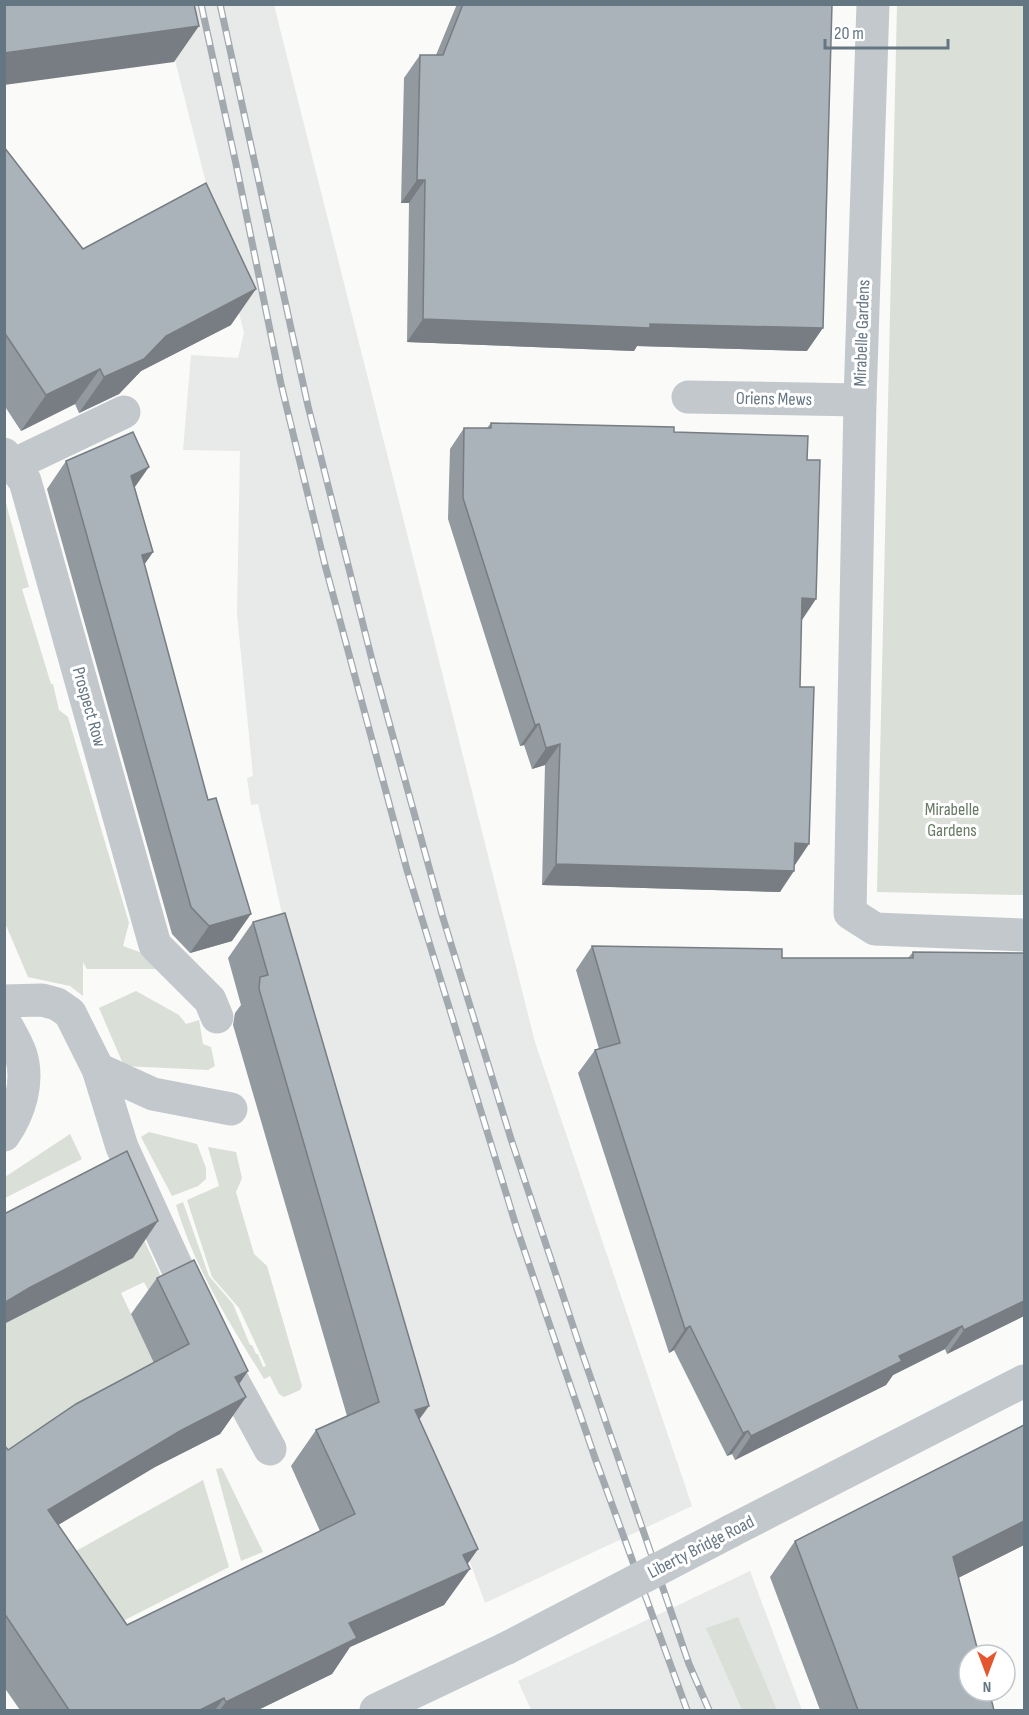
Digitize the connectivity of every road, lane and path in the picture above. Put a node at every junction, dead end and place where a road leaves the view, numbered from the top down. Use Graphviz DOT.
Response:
graph roads {
  1 [pos="873,4"];
  2 [pos="688,397"];
  3 [pos="860,400"];
  4 [pos="124,412"];
  5 [pos="9,459"];
  6 [pos="1024,935"];
  7 [pos="4,1001"];
  8 [pos="217,1017"];
  9 [pos="4,1021"];
  10 [pos="98,1069"];
  11 [pos="231,1109"];
  12 [pos="4,1135"];
  13 [pos="1024,1381"];
  14 [pos="270,1449"];
  15 [pos="376,1710"];
  1 -- 3 [label="street, Mirabelle Gardens"];
  2 -- 3 [label="street, Oriens Mews"];
  3 -- 6 [label="street, Mirabelle Gardens"];
  4 -- 5 [label="street"];
  5 -- 8 [label="street, Prospect Row"];
  7 -- 10 [label="street"];
  9 -- 12 [label="street"];
  10 -- 11 [label="street"];
  10 -- 14 [label="street"];
  13 -- 15 [label="street, Liberty Bridge Road, bridge"];
}
